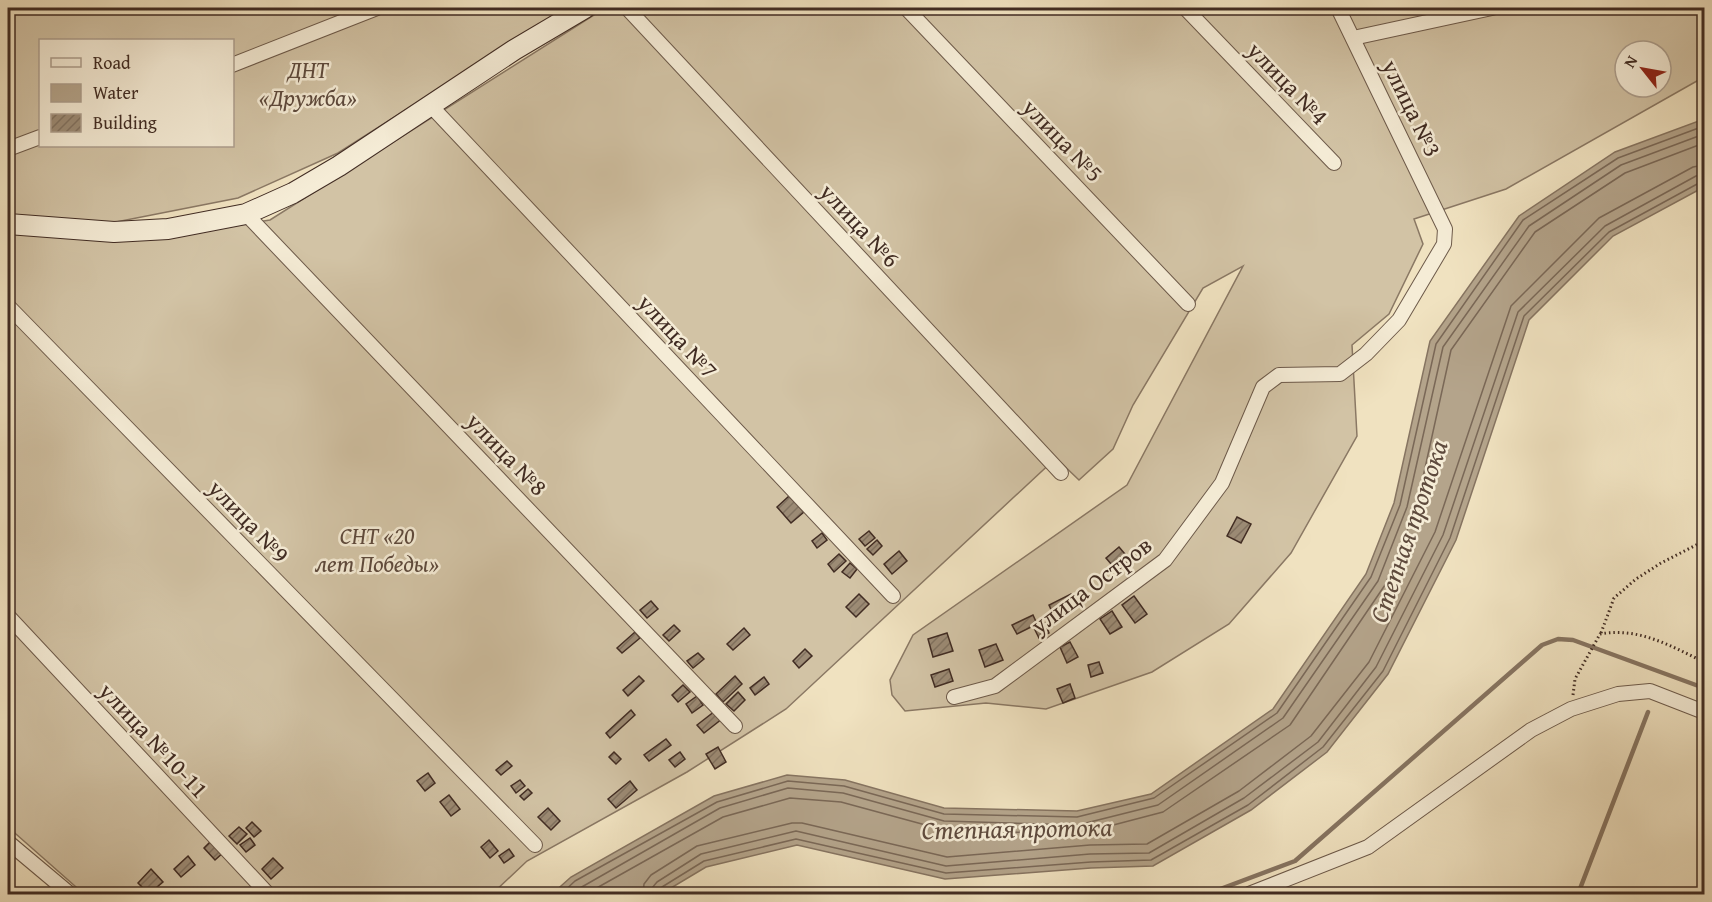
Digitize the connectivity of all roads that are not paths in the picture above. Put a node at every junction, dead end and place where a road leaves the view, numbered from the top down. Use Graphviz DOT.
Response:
graph roads {
  1 [pos="377,8"];
  2 [pos="585,8"];
  3 [pos="627,8"];
  4 [pos="906,8"];
  5 [pos="1185,8"];
  6 [pos="1338,8"];
  7 [pos="1492,8"];
  8 [pos="1353,38"];
  9 [pos="234,64"];
  10 [pos="431,106"];
  11 [pos="39,137"];
  12 [pos="8,149"];
  13 [pos="1334,163"];
  14 [pos="246,214"];
  15 [pos="8,224"];
  16 [pos="1445,229"];
  17 [pos="1188,304"];
  18 [pos="8,306"];
  19 [pos="1061,473"];
  20 [pos="892,596"];
  21 [pos="8,616"];
  22 [pos="954,697"];
  23 [pos="1704,712"];
  24 [pos="735,726"];
  25 [pos="8,842"];
  26 [pos="535,845"];
  27 [pos="70,894"];
  28 [pos="268,894"];
  29 [pos="1249,894"];
  1 -- 9 [label="street"];
  2 -- 10 [label="street"];
  3 -- 19 [label="street, улица №6"];
  4 -- 17 [label="street, улица №5"];
  5 -- 13 [label="street, улица №4"];
  6 -- 8 [label="street, улица №3"];
  7 -- 8 [label="street"];
  8 -- 16 [label="street, улица №3"];
  10 -- 14 [label="street"];
  10 -- 20 [label="street, улица №7"];
  11 -- 12 [label="street"];
  14 -- 15 [label="street"];
  14 -- 24 [label="street, улица №8"];
  16 -- 22 [label="street, улица Остров"];
  18 -- 26 [label="street, улица №9"];
  21 -- 28 [label="street, улица №10-11"];
  23 -- 29 [label="street"];
  25 -- 27 [label="street"];
}
